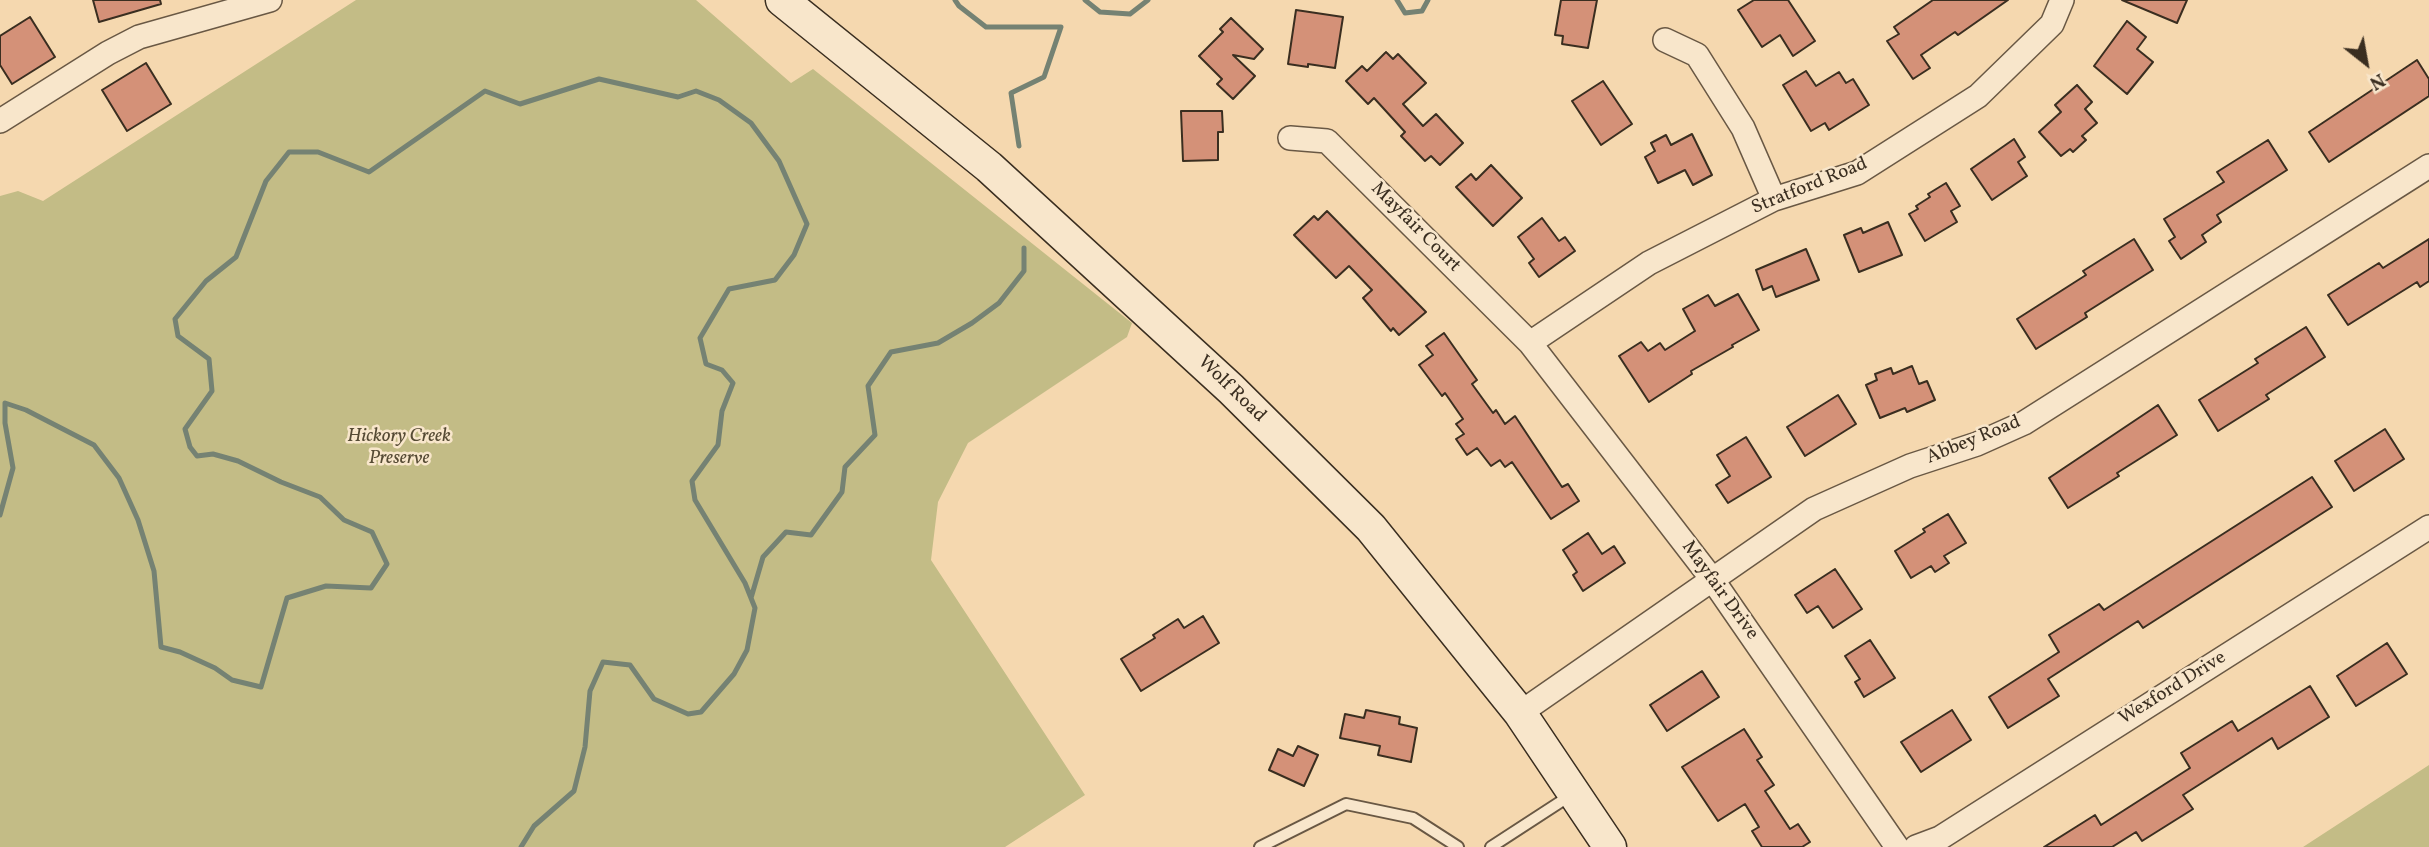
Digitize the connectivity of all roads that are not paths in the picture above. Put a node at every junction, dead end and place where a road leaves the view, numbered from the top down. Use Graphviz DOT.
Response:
graph roads {
  1 [pos="270,0"];
  2 [pos="782,0"];
  3 [pos="2062,0"];
  4 [pos="1665,40"];
  5 [pos="0,121"];
  6 [pos="1290,138"];
  7 [pos="2429,166"];
  8 [pos="1774,199"];
  9 [pos="1530,343"];
  10 [pos="2429,527"];
  11 [pos="1712,579"];
  12 [pos="1520,713"];
  13 [pos="1573,793"];
  14 [pos="1260,847"];
  15 [pos="1458,847"];
  16 [pos="1491,847"];
  17 [pos="1609,847"];
  18 [pos="1897,847"];
  19 [pos="1916,847"];
  1 -- 5 [label="street"];
  2 -- 12 [label="main road, Wolf Road"];
  3 -- 8 [label="street, Stratford Road"];
  4 -- 8 [label="street"];
  6 -- 9 [label="street, Mayfair Court"];
  7 -- 11 [label="street, Abbey Road"];
  8 -- 9 [label="street, Stratford Road"];
  9 -- 11 [label="street, Mayfair Drive"];
  10 -- 19 [label="street, Wexford Drive"];
  11 -- 12 [label="street, Abbey Road"];
  11 -- 18 [label="street, Mayfair Drive"];
  12 -- 13 [label="main road, Wolf Road"];
  13 -- 16 [label="lane"];
  13 -- 17 [label="main road, Wolf Road"];
  14 -- 15 [label="lane"];
}
